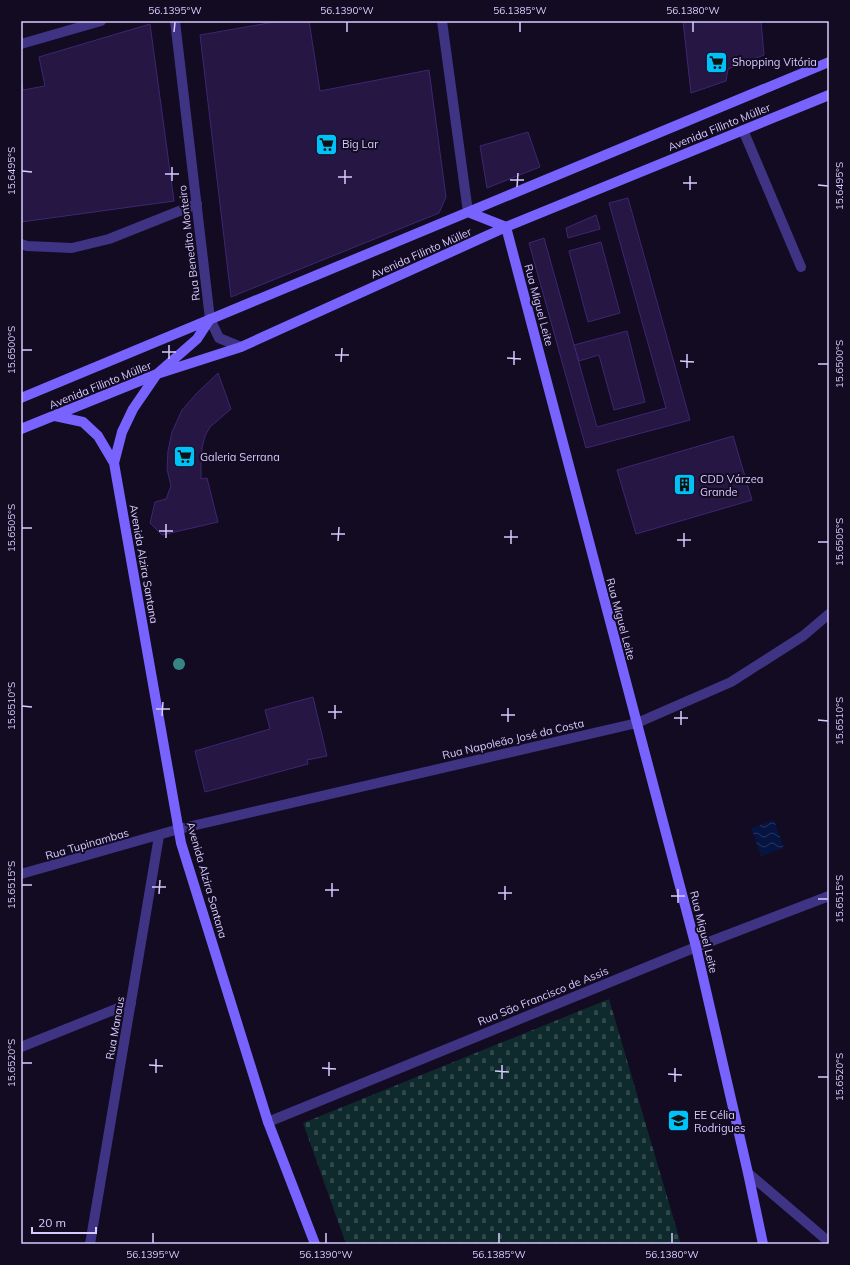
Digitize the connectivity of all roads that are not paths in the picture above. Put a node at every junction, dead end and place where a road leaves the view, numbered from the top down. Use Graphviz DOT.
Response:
graph roads {
  1 [pos="101,21"];
  2 [pos="175,21"];
  3 [pos="442,21"];
  4 [pos="21,44"];
  5 [pos="829,62"];
  6 [pos="829,94"];
  7 [pos="743,130"];
  8 [pos="197,204"];
  9 [pos="468,212"];
  10 [pos="506,227"];
  11 [pos="21,244"];
  12 [pos="801,267"];
  13 [pos="210,319"];
  14 [pos="241,347"];
  15 [pos="157,374"];
  16 [pos="21,398"];
  17 [pos="55,416"];
  18 [pos="21,429"];
  19 [pos="114,463"];
  20 [pos="829,614"];
  21 [pos="636,723"];
  22 [pos="179,829"];
  23 [pos="159,836"];
  24 [pos="21,874"];
  25 [pos="829,896"];
  26 [pos="696,947"];
  27 [pos="131,1003"];
  28 [pos="21,1047"];
  29 [pos="268,1122"];
  30 [pos="748,1172"];
  31 [pos="829,1242"];
  32 [pos="90,1244"];
  33 [pos="315,1244"];
  34 [pos="763,1244"];
  1 -- 4 [label="street"];
  2 -- 8 [label="street, Rua Benedito Monteiro"];
  3 -- 9 [label="street"];
  5 -- 9 [label="main road, Avenida Filinto Müller"];
  6 -- 7 [label="main road, Avenida Filinto Müller"];
  7 -- 10 [label="main road, Avenida Filinto Müller"];
  7 -- 12 [label="street"];
  8 -- 11 [label="street"];
  8 -- 13 [label="street, Rua Benedito Monteiro"];
  9 -- 10 [label="main road"];
  9 -- 13 [label="main road, Avenida Filinto Müller"];
  10 -- 14 [label="main road, Avenida Filinto Müller"];
  10 -- 21 [label="main road, Rua Miguel Leite"];
  13 -- 14 [label="street, Rua Benedito Monteiro"];
  13 -- 15 [label="main road, Avenida Alzira Santana"];
  13 -- 16 [label="main road, Avenida Filinto Müller"];
  14 -- 15 [label="main road, Avenida Filinto Müller"];
  15 -- 17 [label="main road, Avenida Filinto Müller"];
  15 -- 19 [label="main road, Avenida Alzira Santana"];
  17 -- 18 [label="main road, Avenida Filinto Müller"];
  17 -- 19 [label="main road, Avenida Alzira Santana"];
  19 -- 22 [label="main road, Avenida Alzira Santana"];
  20 -- 21 [label="street, Rua Napoleão José da Costa"];
  21 -- 22 [label="street, Rua Napoleão José da Costa"];
  21 -- 26 [label="main road, Rua Miguel Leite"];
  22 -- 23 [label="street"];
  22 -- 29 [label="main road, Avenida Alzira Santana"];
  23 -- 24 [label="street, Rua Tupinambas"];
  23 -- 27 [label="street, Rua Manaus"];
  25 -- 26 [label="street, Rua São Francisco de Assis"];
  26 -- 29 [label="street, Rua São Francisco de Assis"];
  26 -- 30 [label="main road, Rua Miguel Leite"];
  27 -- 28 [label="street"];
  27 -- 32 [label="street, Rua Manaus"];
  29 -- 33 [label="main road, Avenida Alzira Santana"];
  30 -- 31 [label="street"];
  30 -- 34 [label="main road, Rua Miguel Leite"];
}
